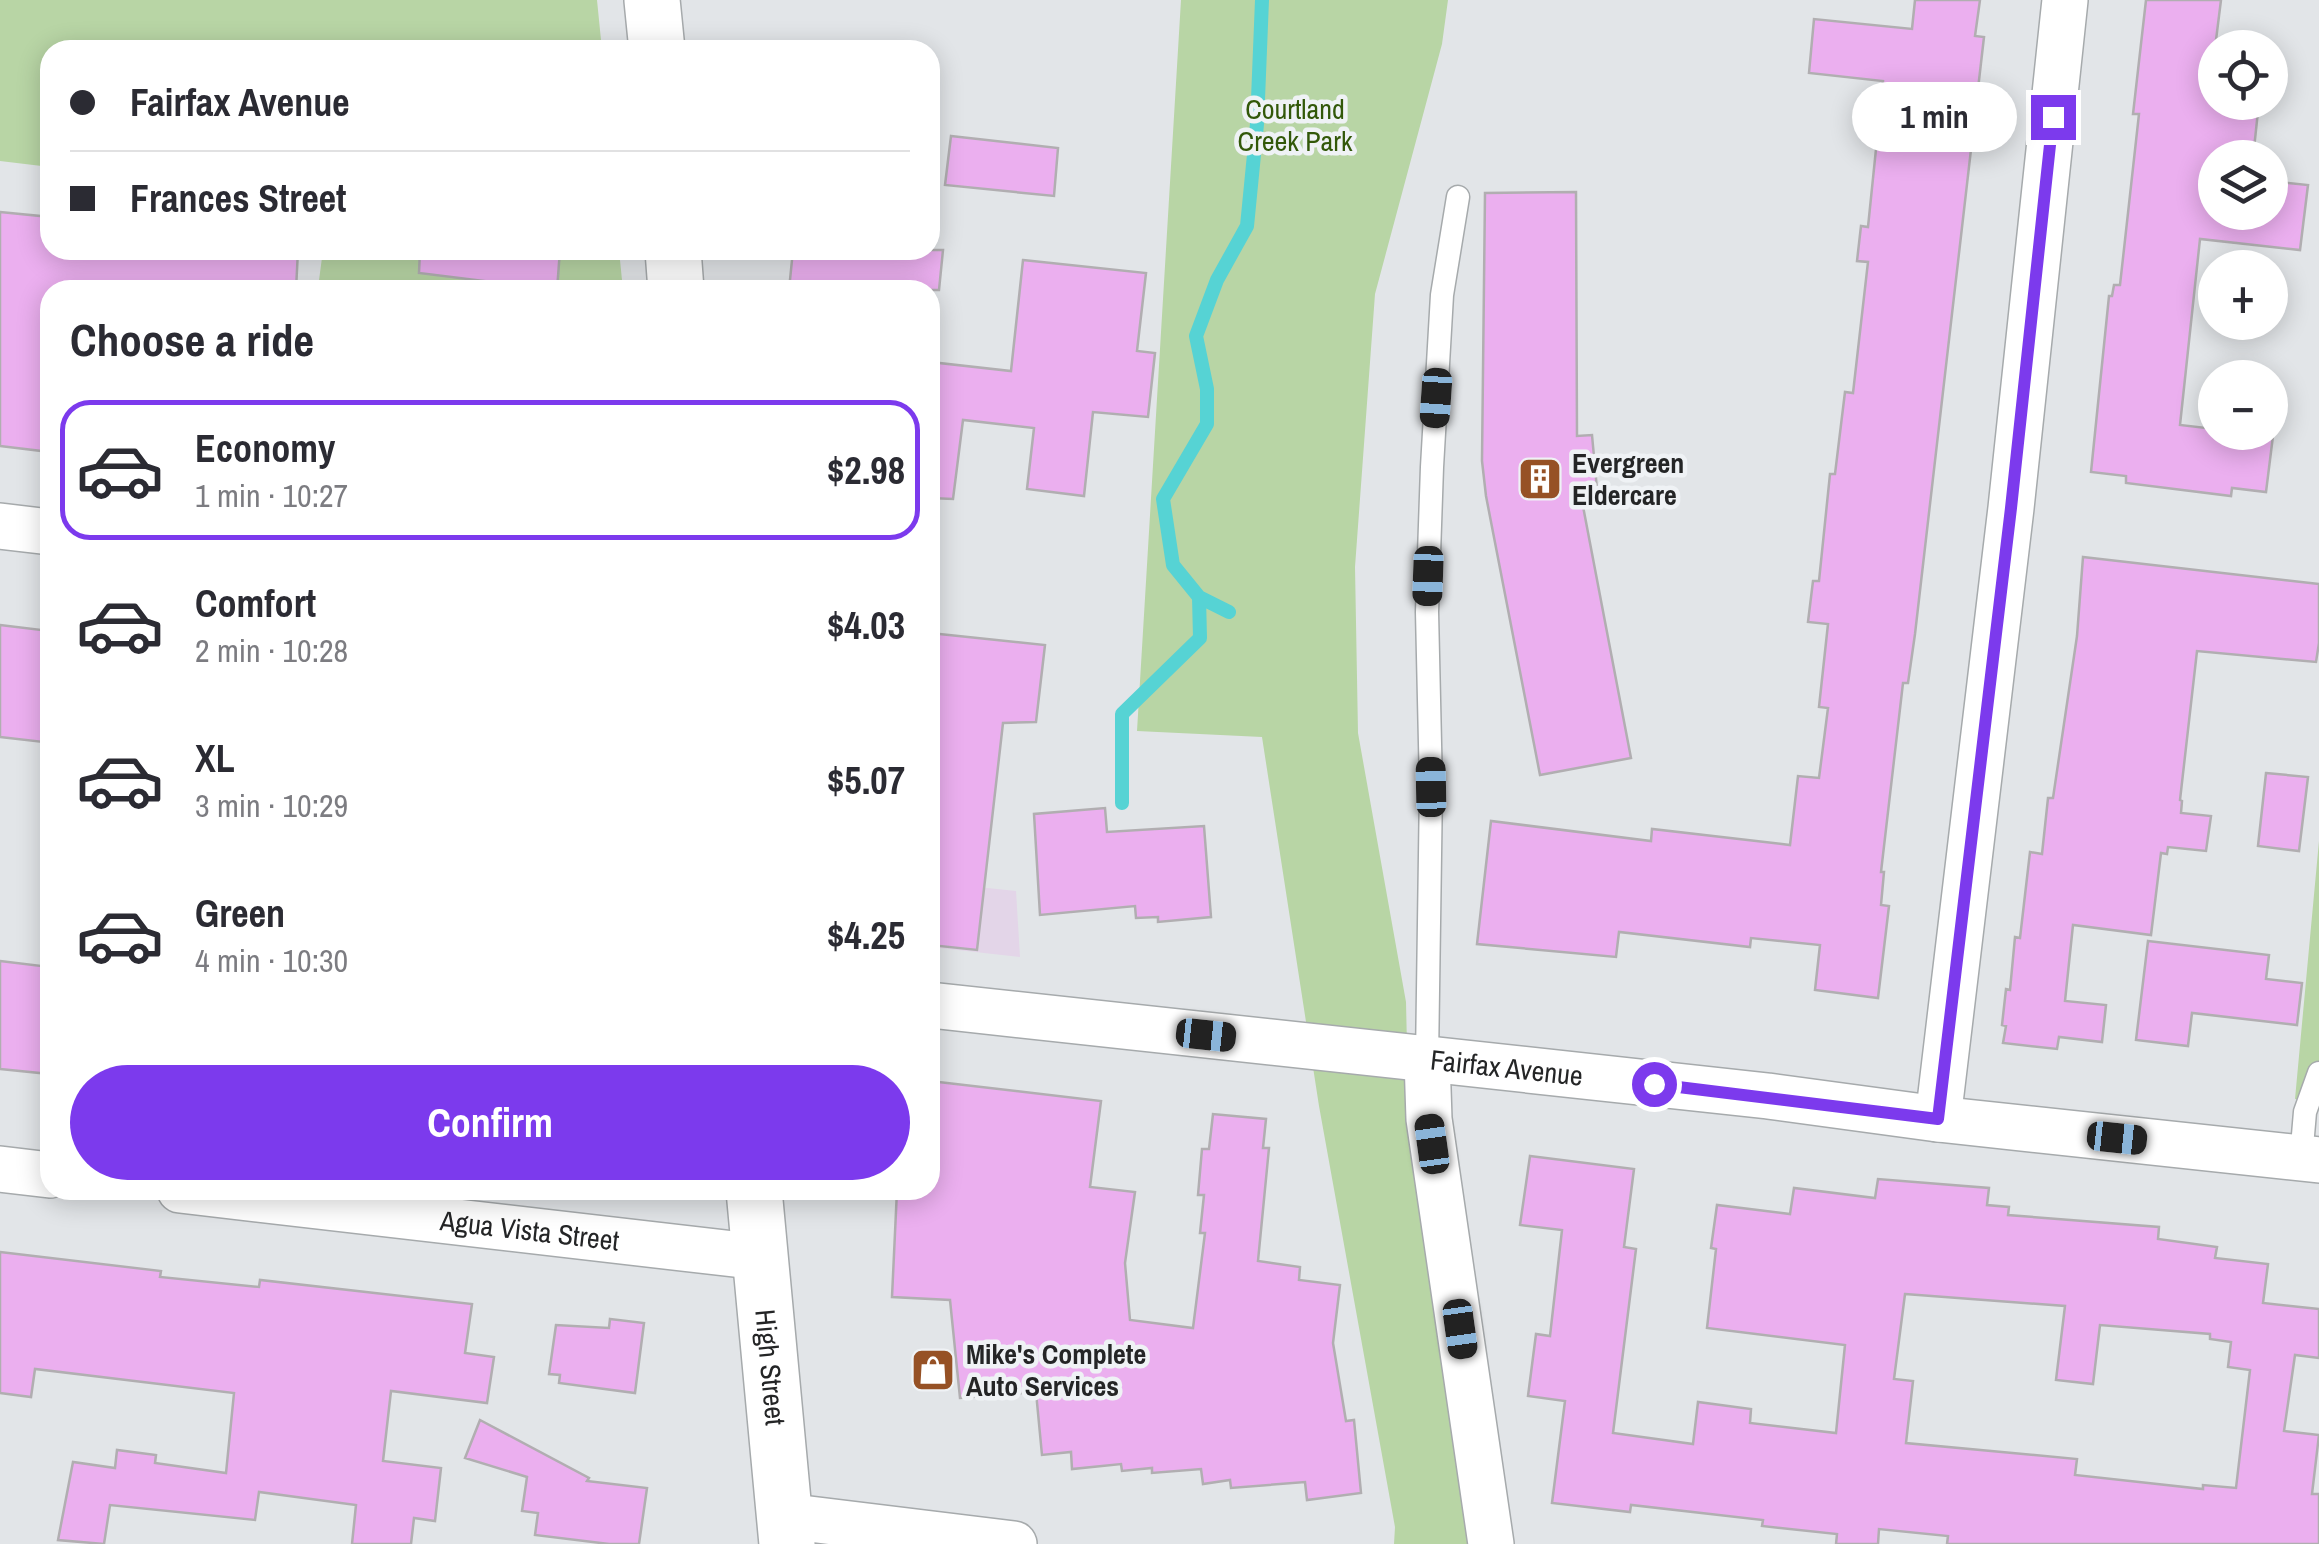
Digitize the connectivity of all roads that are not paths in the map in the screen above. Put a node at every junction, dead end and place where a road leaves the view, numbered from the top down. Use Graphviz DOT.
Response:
graph roads {
  1 [pos="652,0"];
  2 [pos="2066,0"];
  3 [pos="655,40"];
  4 [pos="1458,197"];
  5 [pos="0,526"];
  6 [pos="40,531"];
  7 [pos="940,1006"];
  8 [pos="1428,1060"];
  9 [pos="2319,1074"];
  10 [pos="1938,1119"];
  11 [pos="2310,1159"];
  12 [pos="0,1169"];
  13 [pos="40,1174"];
  14 [pos="268,1200"];
  15 [pos="755,1200"];
  16 [pos="760,1256"];
  17 [pos="786,1530"];
  18 [pos="1014,1544"];
  19 [pos="1491,1544"];
  1 -- 3 [label="main road"];
  2 -- 10 [label="street"];
  4 -- 8 [label="lane"];
  5 -- 6 [label="street"];
  7 -- 8 [label="street, Fairfax Avenue"];
  8 -- 10 [label="street, Fairfax Avenue"];
  8 -- 19 [label="street"];
  9 -- 11 [label="lane"];
  10 -- 11 [label="street, Fairfax Avenue"];
  12 -- 13 [label="street"];
  14 -- 16 [label="street, Agua Vista Street"];
  15 -- 16 [label="main road, High Street"];
  16 -- 17 [label="main road, High Street"];
  17 -- 18 [label="street"];
}
